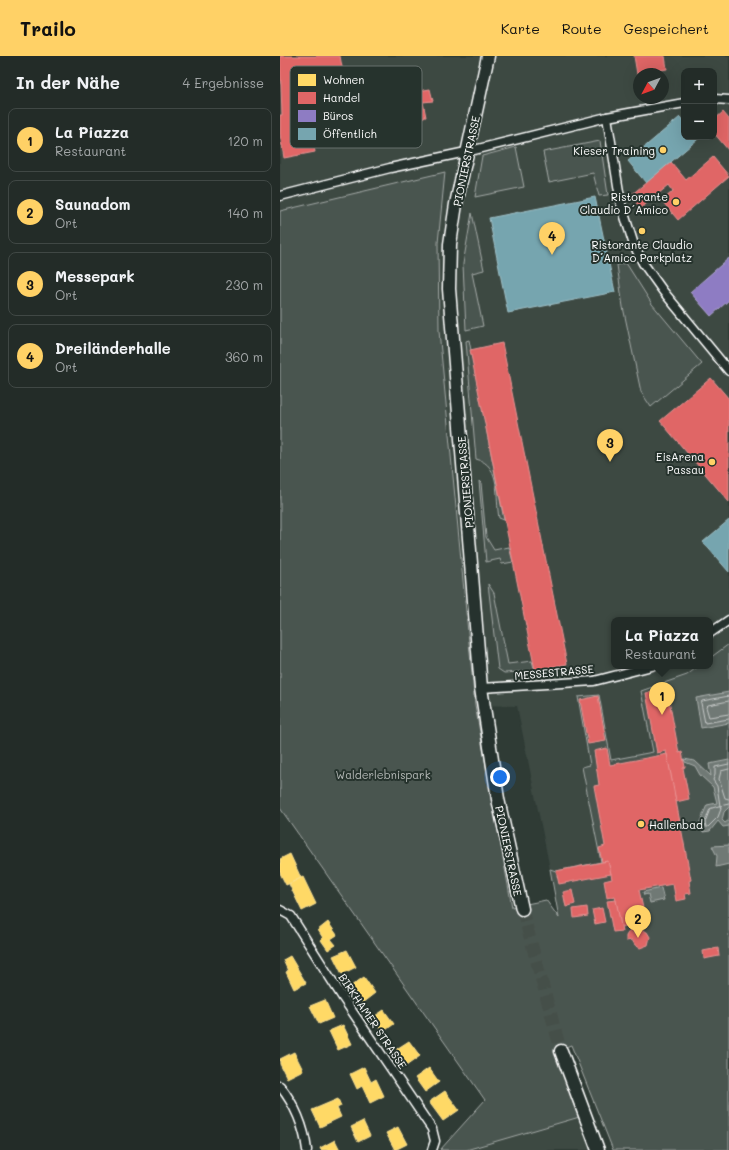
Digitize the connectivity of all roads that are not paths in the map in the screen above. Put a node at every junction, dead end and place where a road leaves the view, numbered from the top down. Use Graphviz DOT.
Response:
graph roads {
  1 [pos="488,56"];
  2 [pos="717,99"];
  3 [pos="729,100"];
  4 [pos="681,105"];
  5 [pos="607,117"];
  6 [pos="466,152"];
  7 [pos="280,196"];
  8 [pos="729,371"];
  9 [pos="729,620"];
  10 [pos="713,632"];
  11 [pos="640,669"];
  12 [pos="481,688"];
  13 [pos="280,909"];
  14 [pos="522,909"];
  15 [pos="561,1051"];
  16 [pos="280,1086"];
  17 [pos="308,1150"];
  18 [pos="432,1150"];
  19 [pos="598,1150"];
  1 -- 6 [label="main road, PIONIERSTRASSE"];
  2 -- 3 [label="street"];
  4 -- 5 [label="street"];
  5 -- 6 [label="street"];
  5 -- 8 [label="street"];
  6 -- 7 [label="street"];
  6 -- 12 [label="main road, PIONIERSTRASSE"];
  9 -- 10 [label="street"];
  11 -- 12 [label="street, MESSESTRASSE"];
  12 -- 14 [label="main road, PIONIERSTRASSE"];
  13 -- 18 [label="street, BIRKHAMER STRASSE"];
  15 -- 19 [label="main road"];
  16 -- 17 [label="street"];
}
